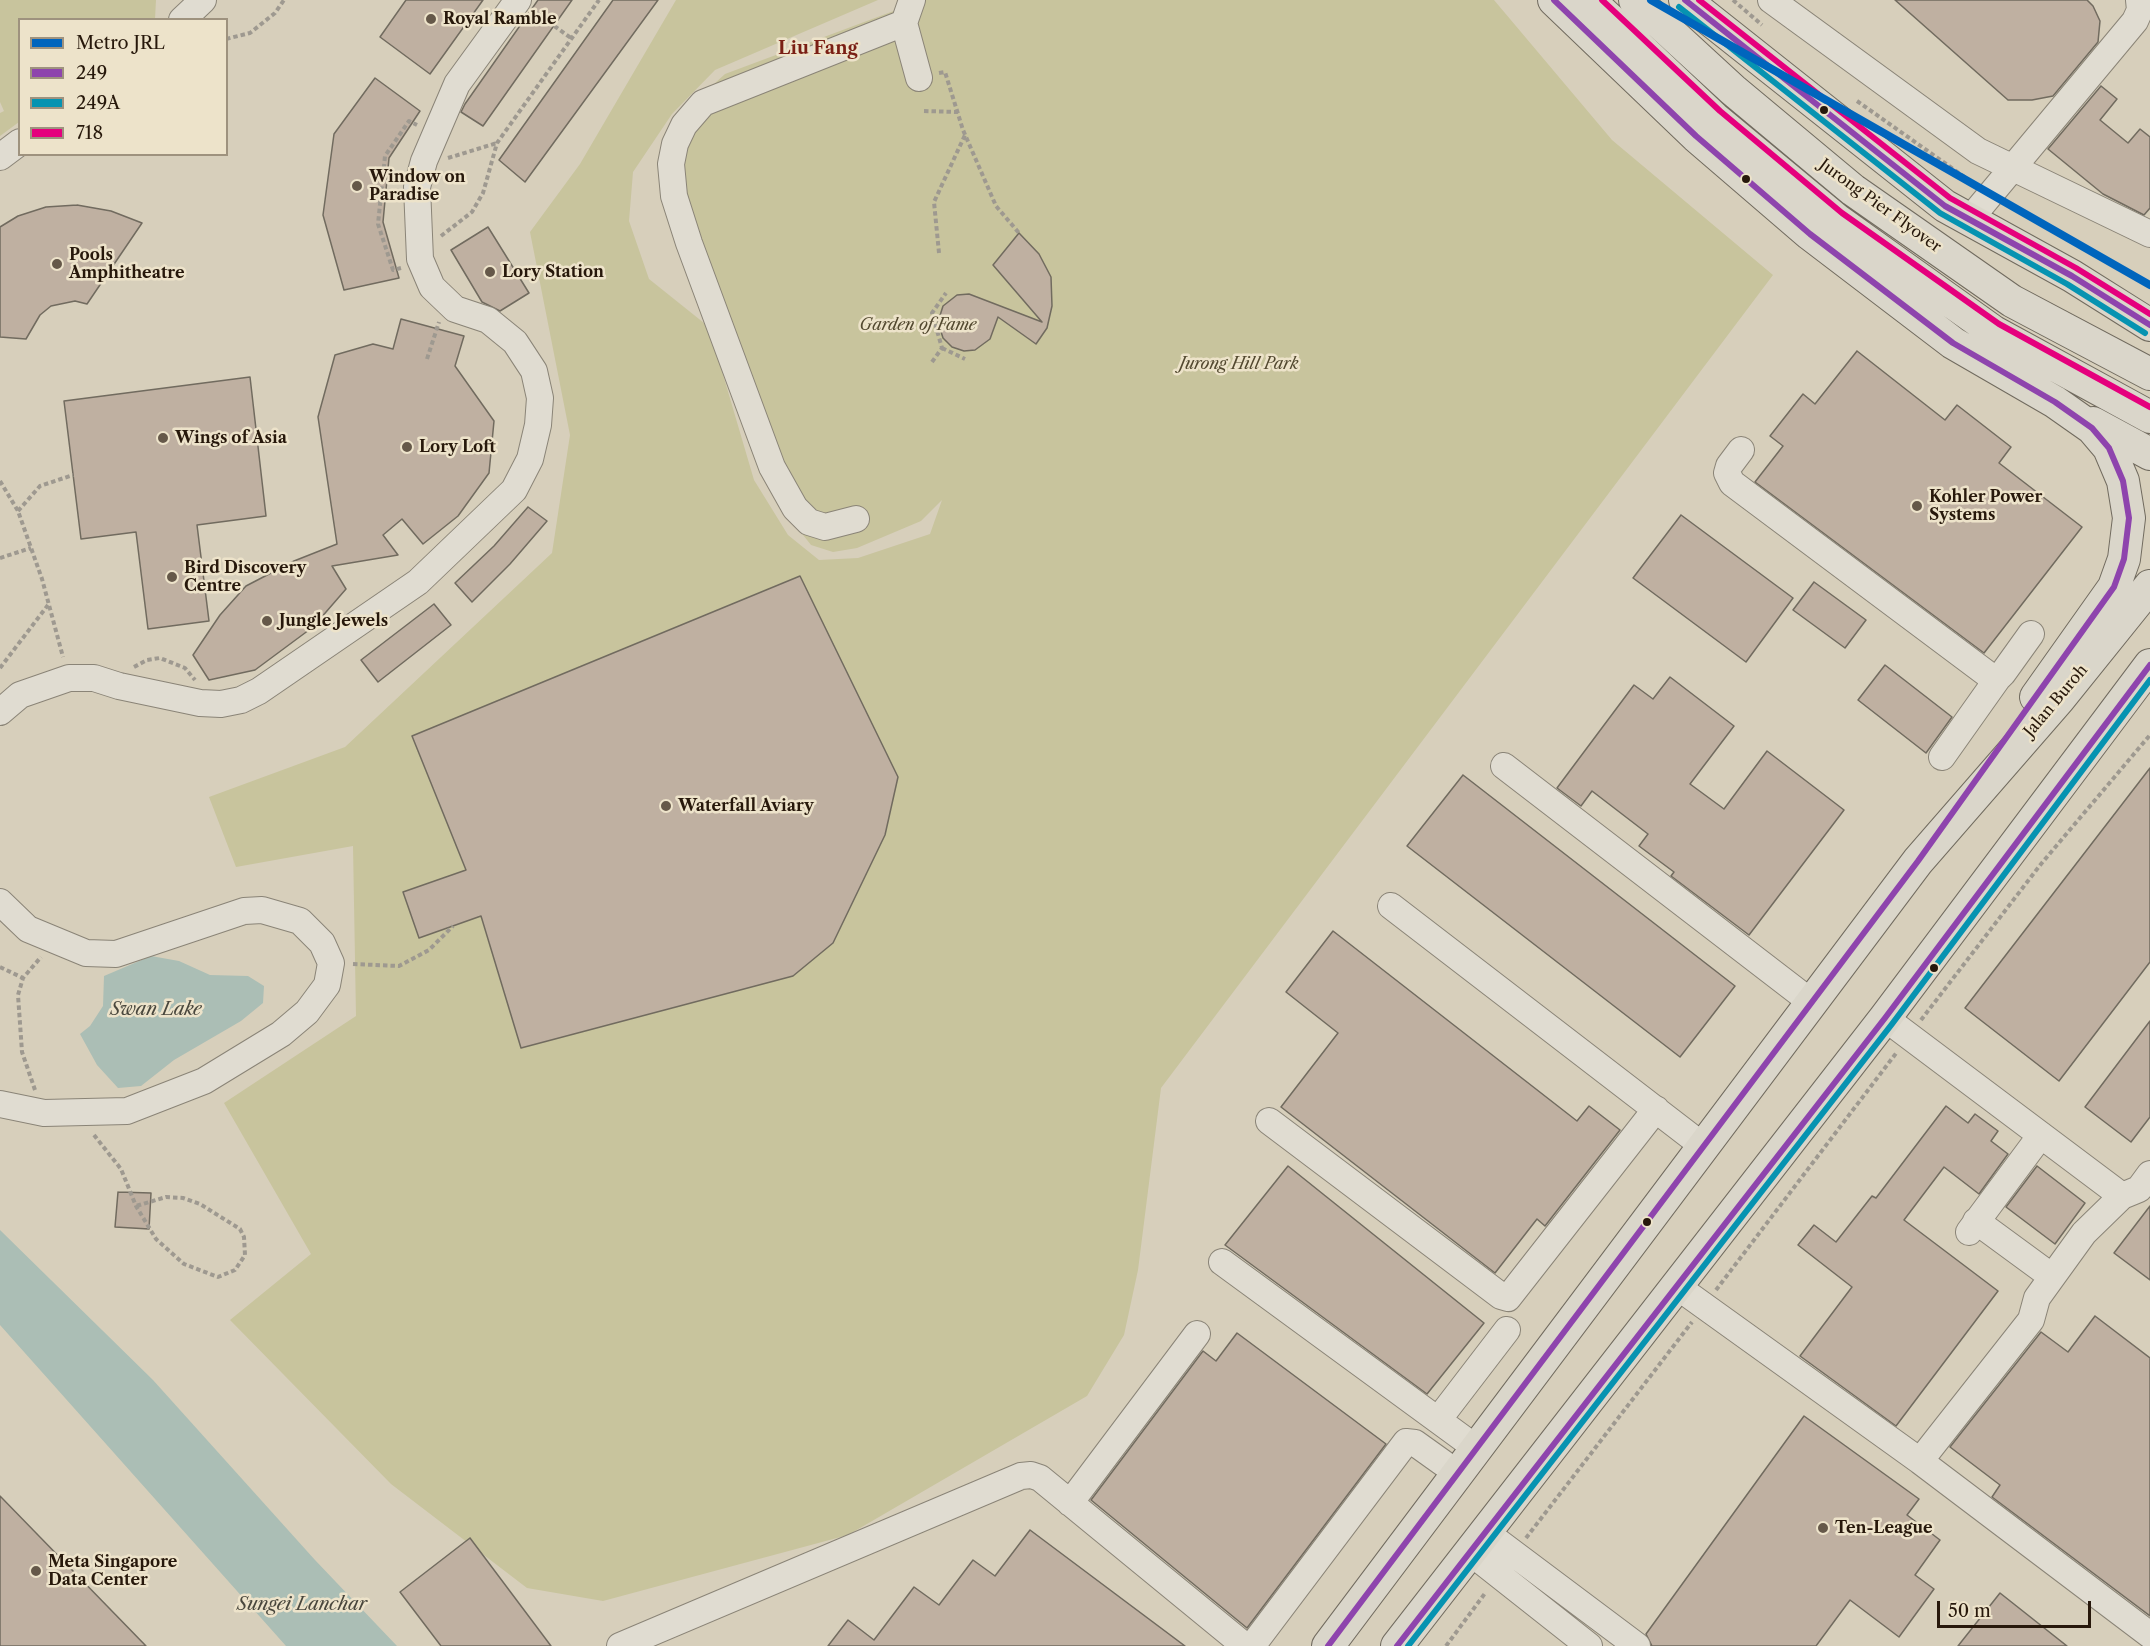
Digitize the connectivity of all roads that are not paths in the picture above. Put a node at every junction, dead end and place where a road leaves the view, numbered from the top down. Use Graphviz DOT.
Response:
graph roads {
  1 [pos="203,0"];
  2 [pos="1554,0"];
  3 [pos="1589,0"];
  4 [pos="1635,0"];
  5 [pos="1685,0"];
  6 [pos="1771,0"];
  7 [pos="2139,0"];
  8 [pos="523,3"];
  9 [pos="908,11"];
  10 [pos="184,18"];
  11 [pos="919,78"];
  12 [pos="18,144"];
  13 [pos="0,157"];
  14 [pos="2012,167"];
  15 [pos="1970,219"];
  16 [pos="2150,234"];
  17 [pos="2150,325"];
  18 [pos="2150,374"];
  19 [pos="2055,402"];
  20 [pos="2150,417"];
  21 [pos="1741,450"];
  22 [pos="2150,454"];
  23 [pos="856,519"];
  24 [pos="2150,586"];
  25 [pos="2031,634"];
  26 [pos="2150,665"];
  27 [pos="1998,678"];
  28 [pos="2150,697"];
  29 [pos="0,712"];
  30 [pos="1942,757"];
  31 [pos="1504,766"];
  32 [pos="2021,838"];
  33 [pos="1918,861"];
  34 [pos="0,902"];
  35 [pos="1391,906"];
  36 [pos="1811,1002"];
  37 [pos="1885,1018"];
  38 [pos="0,1104"];
  39 [pos="1656,1109"];
  40 [pos="1269,1121"];
  41 [pos="2041,1135"];
  42 [pos="1703,1146"];
  43 [pos="2150,1174"];
  44 [pos="2122,1196"];
  45 [pos="1222,1263"];
  46 [pos="2051,1276"];
  47 [pos="1675,1285"];
  48 [pos="1507,1330"];
  49 [pos="1197,1334"];
  50 [pos="1438,1420"];
  51 [pos="1476,1448"];
  52 [pos="1920,1461"];
  53 [pos="1457,1473"];
  54 [pos="1070,1503"];
  55 [pos="1477,1542"];
  56 [pos="2150,1635"];
  57 [pos="620,1646"];
  58 [pos="1245,1646"];
  59 [pos="1252,1646"];
  60 [pos="1328,1646"];
  61 [pos="1397,1646"];
  62 [pos="1589,1646"];
  63 [pos="1637,1646"];
  1 -- 10 [label="street"];
  2 -- 19 [label="main road"];
  3 -- 20 [label="main road, Jurong Pier Flyover"];
  4 -- 18 [label="main road, Jurong Pier Flyover"];
  5 -- 15 [label="main road"];
  6 -- 14 [label="street"];
  7 -- 14 [label="street"];
  8 -- 29 [label="street"];
  9 -- 11 [label="street"];
  9 -- 23 [label="street"];
  12 -- 13 [label="street"];
  14 -- 15 [label="street"];
  14 -- 16 [label="street"];
  15 -- 17 [label="main road"];
  19 -- 22 [label="main road"];
  19 -- 33 [label="main road"];
  21 -- 27 [label="street"];
  24 -- 33 [label="main road, Jalan Buroh"];
  25 -- 27 [label="street"];
  26 -- 32 [label="main road"];
  27 -- 30 [label="street"];
  28 -- 32 [label="main road"];
  31 -- 36 [label="street"];
  32 -- 37 [label="main road"];
  33 -- 36 [label="main road, Jalan Buroh"];
  34 -- 38 [label="street"];
  35 -- 39 [label="street"];
  36 -- 42 [label="main road, Jalan Buroh"];
  37 -- 41 [label="street"];
  37 -- 47 [label="main road"];
  39 -- 40 [label="street"];
  39 -- 42 [label="street"];
  41 -- 44 [label="street"];
  41 -- 46 [label="street"];
  42 -- 51 [label="main road, Jalan Buroh"];
  43 -- 44 [label="street"];
  44 -- 46 [label="street"];
  45 -- 50 [label="street"];
  46 -- 52 [label="street"];
  47 -- 52 [label="street"];
  47 -- 55 [label="main road"];
  48 -- 50 [label="street"];
  49 -- 54 [label="street"];
  50 -- 51 [label="street"];
  51 -- 53 [label="main road, Jalan Buroh"];
  52 -- 56 [label="street"];
  53 -- 59 [label="street"];
  53 -- 60 [label="main road, Jalan Buroh"];
  54 -- 57 [label="street"];
  54 -- 58 [label="street"];
  55 -- 61 [label="main road"];
  55 -- 62 [label="street"];
  55 -- 63 [label="street"];
}
